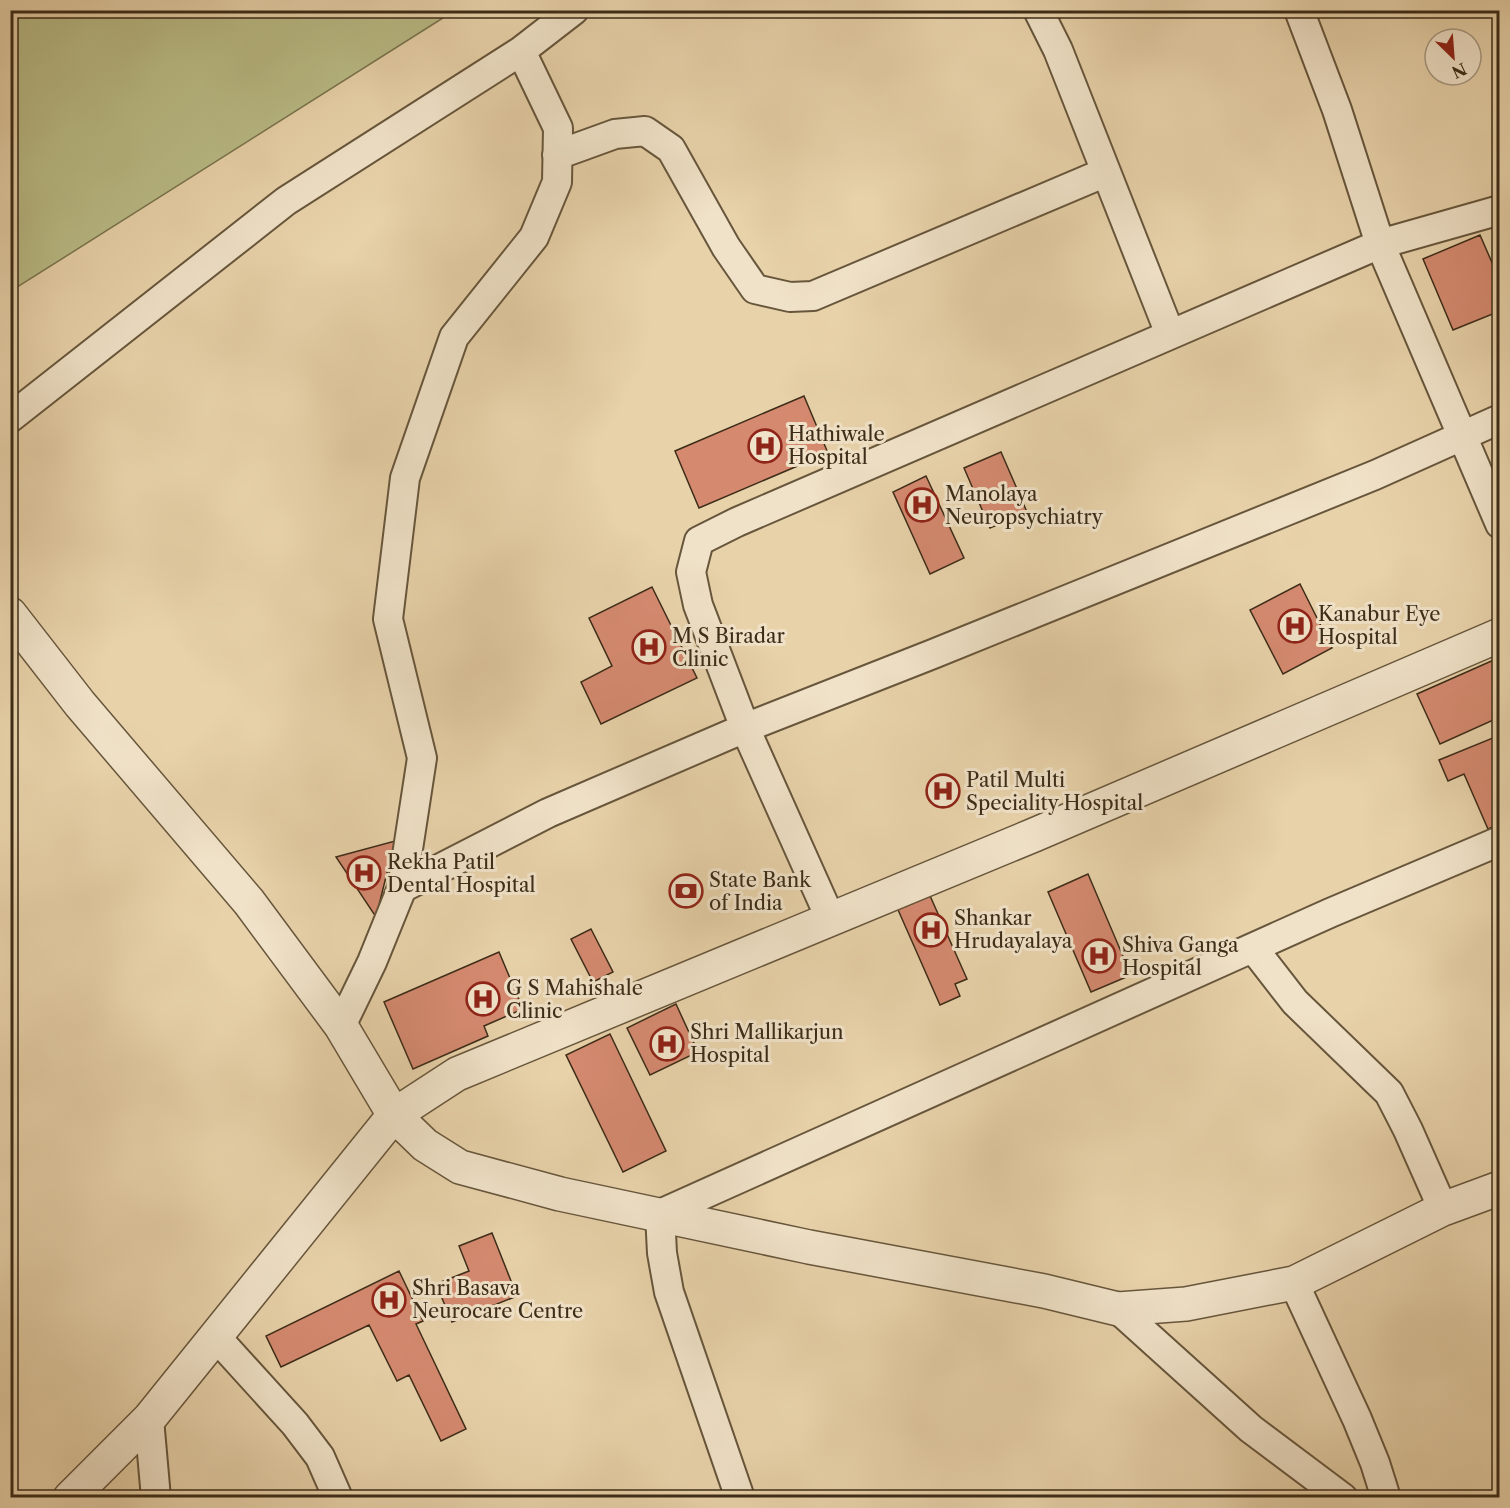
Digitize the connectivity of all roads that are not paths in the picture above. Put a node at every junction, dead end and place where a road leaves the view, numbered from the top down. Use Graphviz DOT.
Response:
graph roads {
  1 [pos="574,10"];
  2 [pos="1038,10"];
  3 [pos="1299,10"];
  4 [pos="521,51"];
  5 [pos="557,155"];
  6 [pos="1106,172"];
  7 [pos="1500,210"];
  8 [pos="1380,244"];
  9 [pos="1170,334"];
  10 [pos="10,417"];
  11 [pos="1500,420"];
  12 [pos="1461,436"];
  13 [pos="1500,524"];
  14 [pos="10,614"];
  15 [pos="1500,635"];
  16 [pos="745,728"];
  17 [pos="1500,841"];
  18 [pos="402,888"];
  19 [pos="831,920"];
  20 [pos="1253,948"];
  21 [pos="341,1026"];
  22 [pos="394,1115"];
  23 [pos="1500,1188"];
  24 [pos="1443,1209"];
  25 [pos="660,1214"];
  26 [pos="1294,1283"];
  27 [pos="1118,1309"];
  28 [pos="216,1337"];
  29 [pos="149,1419"];
  30 [pos="70,1497"];
  31 [pos="156,1497"];
  32 [pos="338,1497"];
  33 [pos="740,1497"];
  34 [pos="1343,1497"];
  35 [pos="1386,1497"];
  1 -- 4 [label="street"];
  2 -- 6 [label="street"];
  3 -- 8 [label="street"];
  4 -- 5 [label="street"];
  4 -- 10 [label="street"];
  5 -- 6 [label="street"];
  5 -- 18 [label="street"];
  6 -- 9 [label="street"];
  7 -- 8 [label="street"];
  8 -- 9 [label="street"];
  8 -- 12 [label="street"];
  9 -- 16 [label="street"];
  11 -- 12 [label="street"];
  12 -- 13 [label="street"];
  12 -- 16 [label="street"];
  14 -- 21 [label="street"];
  15 -- 19 [label="street"];
  16 -- 18 [label="street"];
  16 -- 19 [label="street"];
  17 -- 20 [label="street"];
  18 -- 21 [label="street"];
  19 -- 22 [label="street"];
  20 -- 24 [label="street"];
  20 -- 25 [label="street"];
  21 -- 22 [label="street"];
  22 -- 25 [label="street"];
  22 -- 28 [label="street"];
  23 -- 24 [label="street"];
  24 -- 26 [label="street"];
  25 -- 27 [label="street"];
  25 -- 33 [label="street"];
  26 -- 27 [label="street"];
  26 -- 35 [label="street"];
  27 -- 34 [label="street"];
  28 -- 29 [label="street"];
  28 -- 32 [label="street"];
  29 -- 30 [label="street"];
  29 -- 31 [label="street"];
}
